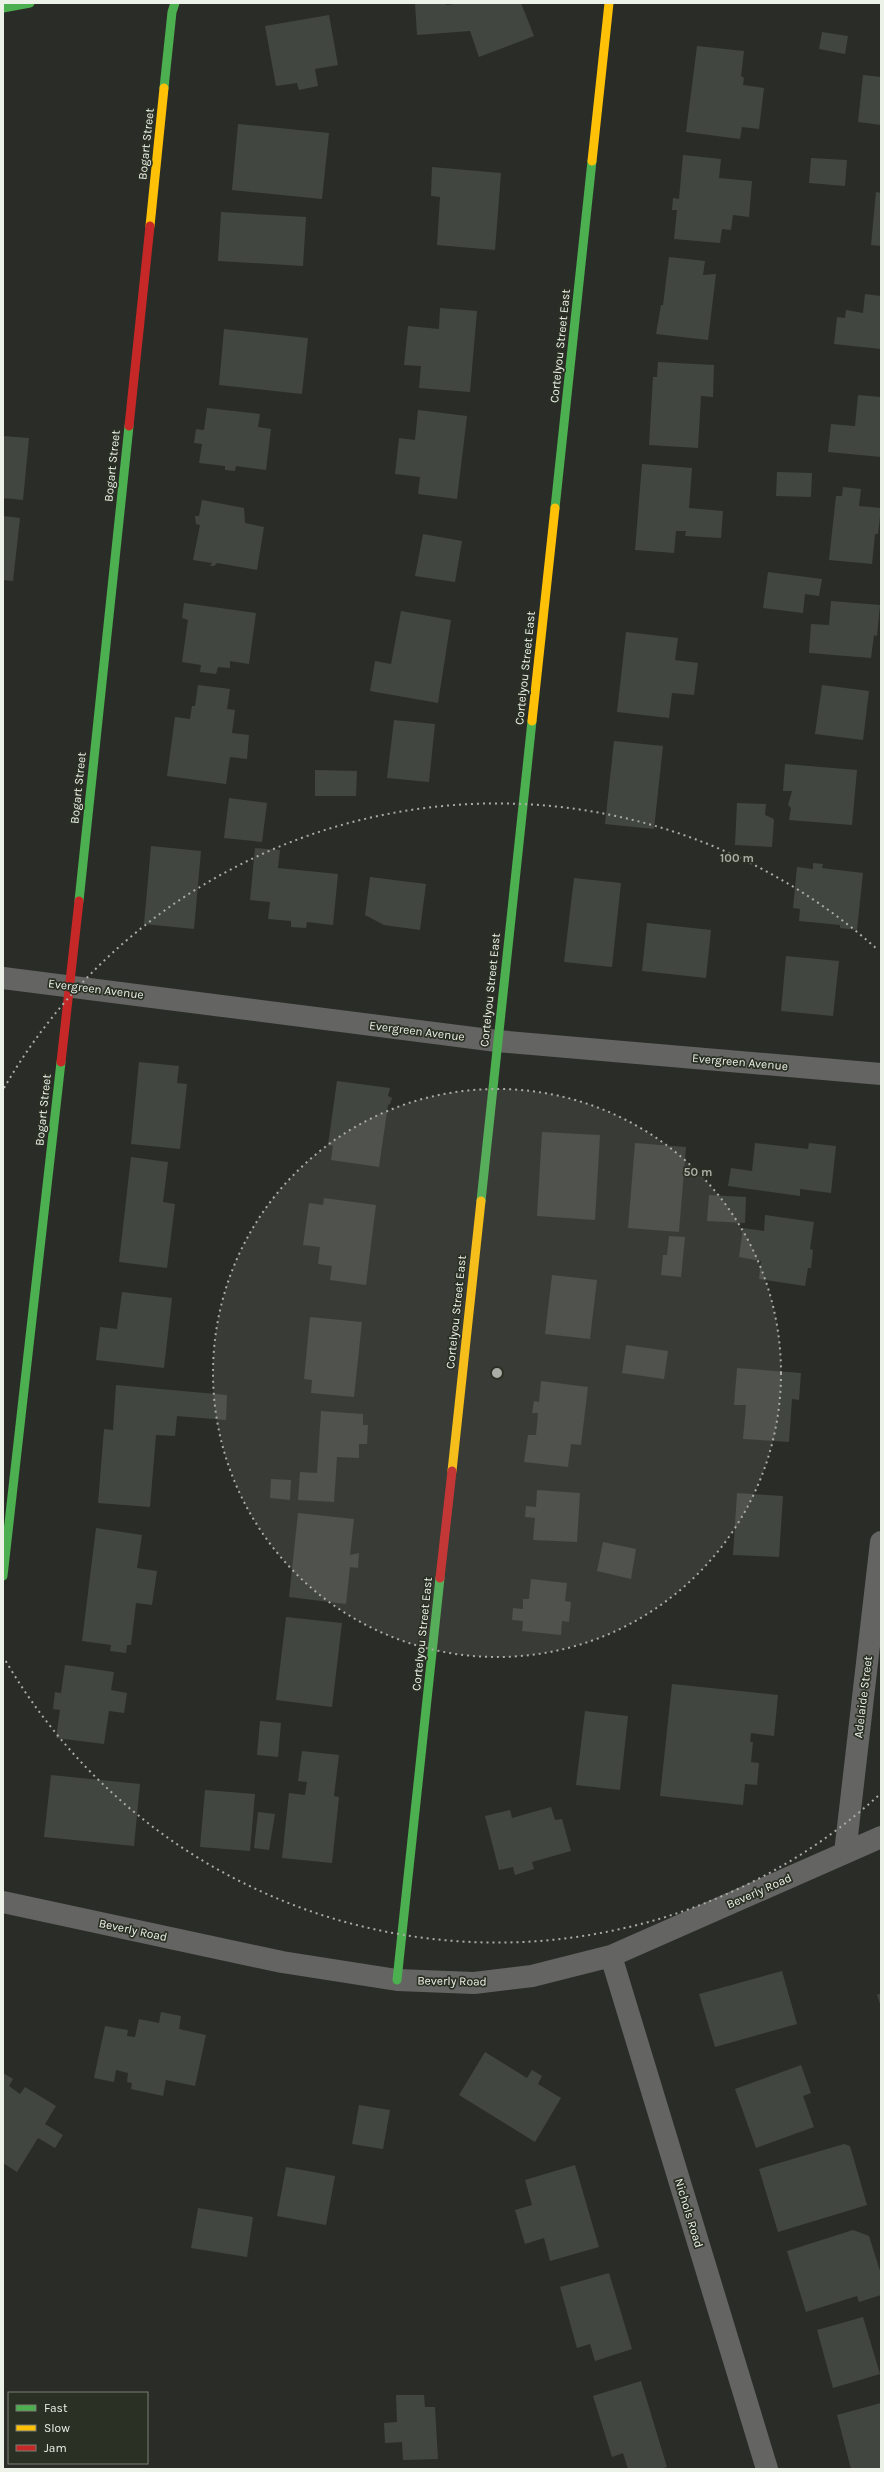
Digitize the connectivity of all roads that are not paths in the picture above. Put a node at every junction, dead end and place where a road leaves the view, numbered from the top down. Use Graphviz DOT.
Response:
graph roads {
  1 [pos="30,3"];
  2 [pos="175,3"];
  3 [pos="610,3"];
  4 [pos="3,8"];
  5 [pos="3,978"];
  6 [pos="70,985"];
  7 [pos="497,1041"];
  8 [pos="881,1074"];
  9 [pos="881,1542"];
  10 [pos="3,1576"];
  11 [pos="881,1838"];
  12 [pos="845,1853"];
  13 [pos="3,1902"];
  14 [pos="611,1956"];
  15 [pos="397,1980"];
  16 [pos="767,2469"];
  1 -- 4 [label="street"];
  2 -- 6 [label="street, Bogart Street"];
  3 -- 7 [label="street, Cortelyou Street East"];
  5 -- 6 [label="street, Evergreen Avenue"];
  6 -- 7 [label="street, Evergreen Avenue"];
  6 -- 10 [label="street, Bogart Street"];
  7 -- 8 [label="street, Evergreen Avenue"];
  7 -- 15 [label="street, Cortelyou Street East"];
  9 -- 12 [label="street, Adelaide Street"];
  11 -- 12 [label="street, Beverly Road"];
  12 -- 14 [label="street, Beverly Road"];
  13 -- 15 [label="street, Beverly Road"];
  14 -- 15 [label="street, Beverly Road"];
  14 -- 16 [label="street, Nichols Road"];
}
